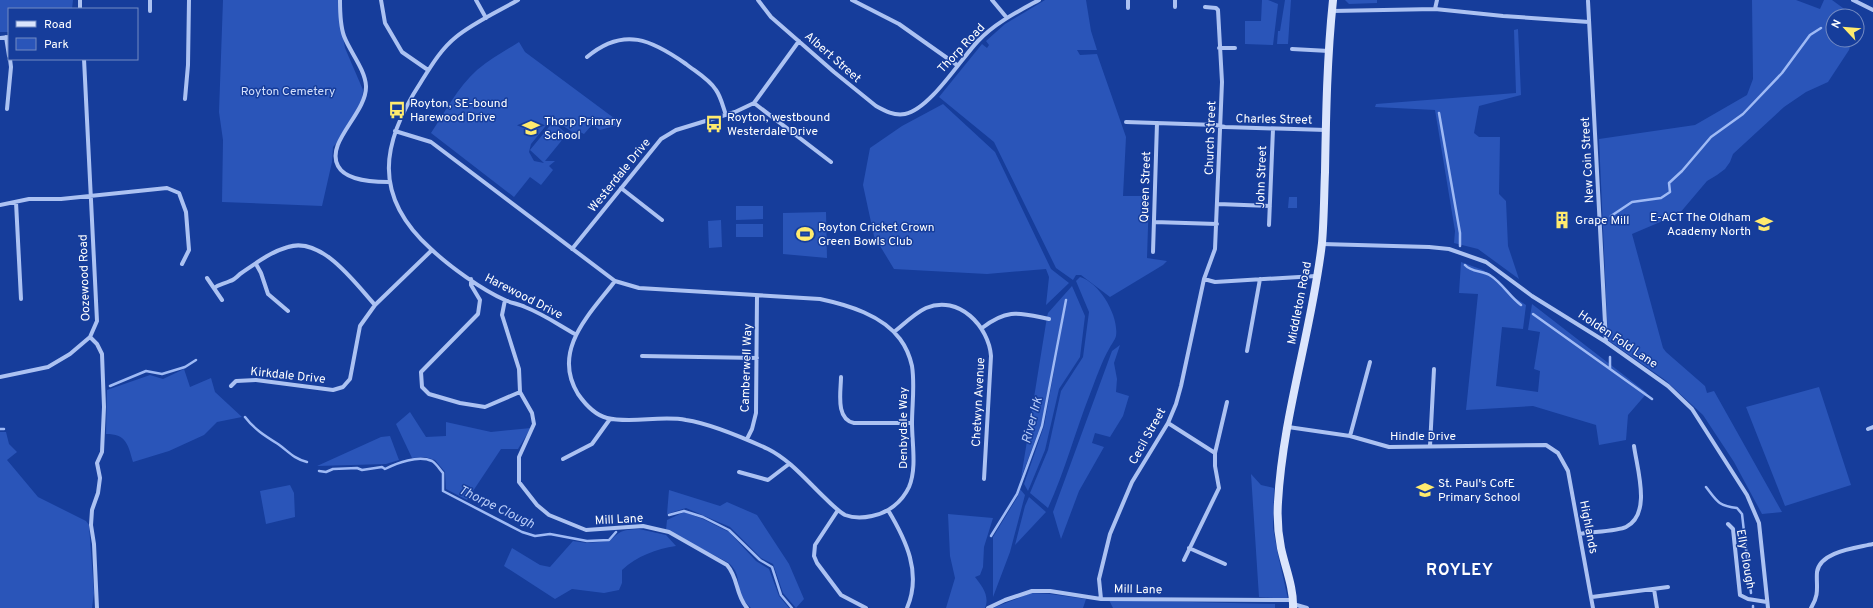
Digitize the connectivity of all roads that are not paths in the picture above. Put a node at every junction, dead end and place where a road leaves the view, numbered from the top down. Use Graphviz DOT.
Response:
graph roads {
  1 [pos="150,0"];
  2 [pos="189,0"];
  3 [pos="340,0"];
  4 [pos="381,0"];
  5 [pos="476,0"];
  6 [pos="518,0"];
  7 [pos="758,0"];
  8 [pos="852,0"];
  9 [pos="992,0"];
  10 [pos="1039,0"];
  11 [pos="1128,0"];
  12 [pos="1176,0"];
  13 [pos="1333,0"];
  14 [pos="1436,0"];
  15 [pos="1853,0"];
  16 [pos="1588,1"];
  17 [pos="1175,7"];
  18 [pos="1205,7"];
  19 [pos="1128,8"];
  20 [pos="1435,9"];
  21 [pos="1873,10"];
  22 [pos="150,11"];
  23 [pos="1332,11"];
  24 [pos="486,18"];
  25 [pos="1007,18"];
  26 [pos="1589,22"];
  27 [pos="7,37"];
  28 [pos="0,38"];
  29 [pos="799,41"];
  30 [pos="1219,48"];
  31 [pos="1235,48"];
  32 [pos="1292,49"];
  33 [pos="1329,51"];
  34 [pos="587,57"];
  35 [pos="10,60"];
  36 [pos="84,60"];
  37 [pos="957,65"];
  38 [pos="428,70"];
  39 [pos="185,99"];
  40 [pos="754,103"];
  41 [pos="6,109"];
  42 [pos="904,114"];
  43 [pos="726,115"];
  44 [pos="1126,122"];
  45 [pos="1157,123"];
  46 [pos="1221,126"];
  47 [pos="1273,129"];
  48 [pos="1326,130"];
  49 [pos="395,132"];
  50 [pos="831,162"];
  51 [pos="388,182"];
  52 [pos="621,188"];
  53 [pos="90,197"];
  54 [pos="16,202"];
  55 [pos="1218,204"];
  56 [pos="0,205"];
  57 [pos="1270,206"];
  58 [pos="662,220"];
  59 [pos="1154,222"];
  60 [pos="1217,224"];
  61 [pos="1269,225"];
  62 [pos="1322,244"];
  63 [pos="572,249"];
  64 [pos="432,250"];
  65 [pos="1153,252"];
  66 [pos="182,264"];
  67 [pos="256,264"];
  68 [pos="1316,276"];
  69 [pos="207,278"];
  70 [pos="1204,279"];
  71 [pos="1260,279"];
  72 [pos="471,280"];
  73 [pos="615,282"];
  74 [pos="214,288"];
  75 [pos="758,296"];
  76 [pos="21,299"];
  77 [pos="222,300"];
  78 [pos="505,300"];
  79 [pos="375,305"];
  80 [pos="288,311"];
  81 [pos="1049,319"];
  82 [pos="982,328"];
  83 [pos="894,332"];
  84 [pos="575,334"];
  85 [pos="90,337"];
  86 [pos="1606,342"];
  87 [pos="1247,351"];
  88 [pos="642,356"];
  89 [pos="757,358"];
  90 [pos="1370,362"];
  91 [pos="1434,369"];
  92 [pos="0,377"];
  93 [pos="841,377"];
  94 [pos="231,386"];
  95 [pos="520,392"];
  96 [pos="1227,402"];
  97 [pos="610,418"];
  98 [pos="912,423"];
  99 [pos="1168,423"];
  100 [pos="1286,427"];
  101 [pos="1350,436"];
  102 [pos="747,439"];
  103 [pos="1430,446"];
  104 [pos="1634,446"];
  105 [pos="1558,452"];
  106 [pos="1215,454"];
  107 [pos="563,459"];
  108 [pos="790,464"];
  109 [pos="738,472"];
  110 [pos="984,478"];
  111 [pos="838,510"];
  112 [pos="888,510"];
  113 [pos="1728,524"];
  114 [pos="1580,534"];
  115 [pos="1873,544"];
  116 [pos="1189,548"];
  117 [pos="1184,560"];
  118 [pos="1225,564"];
  119 [pos="1668,587"];
  120 [pos="1654,589"];
  121 [pos="1592,597"];
  122 [pos="1101,598"];
  123 [pos="1768,602"];
  124 [pos="1293,604"];
  125 [pos="97,608"];
  126 [pos="747,608"];
  127 [pos="866,608"];
  128 [pos="907,608"];
  129 [pos="988,608"];
  130 [pos="1308,608"];
  131 [pos="1594,608"];
  132 [pos="1658,608"];
  133 [pos="1768,608"];
  134 [pos="1811,608"];
  1 -- 22 [label="street"];
  2 -- 39 [label="street"];
  3 -- 51 [label="street"];
  4 -- 38 [label="street"];
  5 -- 24 [label="street"];
  6 -- 24 [label="street, Harewood Drive"];
  7 -- 29 [label="street, Albert Street"];
  8 -- 37 [label="street"];
  9 -- 25 [label="street"];
  10 -- 25 [label="street, Thorp Road"];
  11 -- 19 [label="street"];
  12 -- 17 [label="street"];
  13 -- 23 [label="main road, Middleton Road"];
  14 -- 20 [label="street"];
  15 -- 21 [label="street"];
  16 -- 26 [label="street, New Coin Street"];
  18 -- 30 [label="street, Church Street"];
  20 -- 23 [label="street"];
  20 -- 26 [label="street"];
  23 -- 33 [label="main road, Middleton Road"];
  24 -- 38 [label="street, Harewood Drive"];
  25 -- 37 [label="street, Thorp Road"];
  26 -- 86 [label="street, New Coin Street"];
  27 -- 28 [label="street"];
  29 -- 40 [label="street"];
  29 -- 42 [label="street, Albert Street"];
  30 -- 31 [label="street"];
  30 -- 46 [label="street, Church Street"];
  32 -- 33 [label="street"];
  33 -- 48 [label="main road, Middleton Road"];
  34 -- 43 [label="street"];
  35 -- 41 [label="street"];
  36 -- 53 [label="street, Oozewood Road"];
  37 -- 42 [label="street, Thorp Road"];
  38 -- 49 [label="street, Harewood Drive"];
  40 -- 43 [label="street, Westerdale Drive"];
  40 -- 50 [label="street"];
  43 -- 52 [label="street, Westerdale Drive"];
  44 -- 45 [label="street, Charles Street"];
  45 -- 46 [label="street, Charles Street"];
  45 -- 59 [label="street, Queen Street"];
  46 -- 47 [label="street, Charles Street"];
  46 -- 55 [label="street, Church Street"];
  47 -- 48 [label="street, Charles Street"];
  47 -- 57 [label="street, John Street"];
  48 -- 62 [label="main road, Middleton Road"];
  49 -- 51 [label="street, Harewood Drive"];
  49 -- 63 [label="street"];
  51 -- 64 [label="street, Harewood Drive"];
  52 -- 58 [label="street"];
  52 -- 63 [label="street, Westerdale Drive"];
  53 -- 54 [label="street"];
  53 -- 66 [label="street"];
  53 -- 85 [label="street, Oozewood Road"];
  54 -- 56 [label="street"];
  54 -- 76 [label="street"];
  55 -- 57 [label="street"];
  55 -- 60 [label="street, Church Street"];
  57 -- 61 [label="street, John Street"];
  59 -- 60 [label="street"];
  59 -- 65 [label="street, Queen Street"];
  60 -- 70 [label="street, Church Street"];
  62 -- 68 [label="main road, Middleton Road"];
  62 -- 86 [label="street, Holden Fold Lane"];
  63 -- 73 [label="street"];
  64 -- 72 [label="street, Harewood Drive"];
  64 -- 79 [label="street, Kirkdale Drive"];
  67 -- 74 [label="street"];
  67 -- 79 [label="street"];
  67 -- 80 [label="street"];
  68 -- 71 [label="street"];
  68 -- 100 [label="main road, Middleton Road"];
  69 -- 74 [label="street"];
  70 -- 71 [label="street"];
  70 -- 99 [label="street, Cecil Street"];
  71 -- 87 [label="street"];
  72 -- 78 [label="street, Harewood Drive"];
  72 -- 95 [label="street"];
  73 -- 75 [label="street, Denbydale Way"];
  73 -- 84 [label="street, Denbydale Way"];
  74 -- 77 [label="street"];
  75 -- 83 [label="street, Denbydale Way"];
  75 -- 89 [label="street, Camberwell Way"];
  78 -- 84 [label="street, Harewood Drive"];
  78 -- 95 [label="street, Mill Lane"];
  79 -- 94 [label="street, Kirkdale Drive"];
  81 -- 82 [label="street"];
  82 -- 83 [label="street, Chetwyn Avenue"];
  82 -- 110 [label="street, Chetwyn Avenue"];
  83 -- 98 [label="street, Denbydale Way"];
  84 -- 97 [label="street, Denbydale Way"];
  85 -- 92 [label="street"];
  85 -- 125 [label="street, Oozewood Road"];
  86 -- 123 [label="street, Holden Fold Lane"];
  88 -- 89 [label="street"];
  89 -- 102 [label="street, Camberwell Way"];
  90 -- 101 [label="street"];
  91 -- 103 [label="street"];
  93 -- 98 [label="street"];
  95 -- 126 [label="street, Mill Lane"];
  96 -- 106 [label="street"];
  97 -- 102 [label="street, Denbydale Way"];
  97 -- 107 [label="street"];
  98 -- 112 [label="street, Denbydale Way"];
  99 -- 106 [label="street"];
  99 -- 122 [label="street, Cecil Street"];
  100 -- 101 [label="street, Hindle Drive"];
  100 -- 124 [label="main road, Middleton Road"];
  101 -- 103 [label="street, Hindle Drive"];
  102 -- 108 [label="street, Denbydale Way"];
  103 -- 105 [label="street, Hindle Drive"];
  104 -- 114 [label="street"];
  105 -- 114 [label="street, Highlands"];
  106 -- 116 [label="street"];
  108 -- 109 [label="street"];
  108 -- 111 [label="street, Denbydale Way"];
  111 -- 112 [label="street, Denbydale Way"];
  111 -- 127 [label="street"];
  112 -- 128 [label="street"];
  113 -- 123 [label="street, Elly Clough"];
  114 -- 121 [label="street, Highlands"];
  115 -- 134 [label="street"];
  116 -- 117 [label="street"];
  116 -- 118 [label="street"];
  119 -- 120 [label="street"];
  120 -- 121 [label="street"];
  120 -- 132 [label="street"];
  121 -- 131 [label="street, Highlands"];
  122 -- 124 [label="street, Mill Lane"];
  122 -- 129 [label="street, Mill Lane"];
  123 -- 133 [label="street, Holden Fold Lane"];
  124 -- 130 [label="street, Mill Lane"];
}
